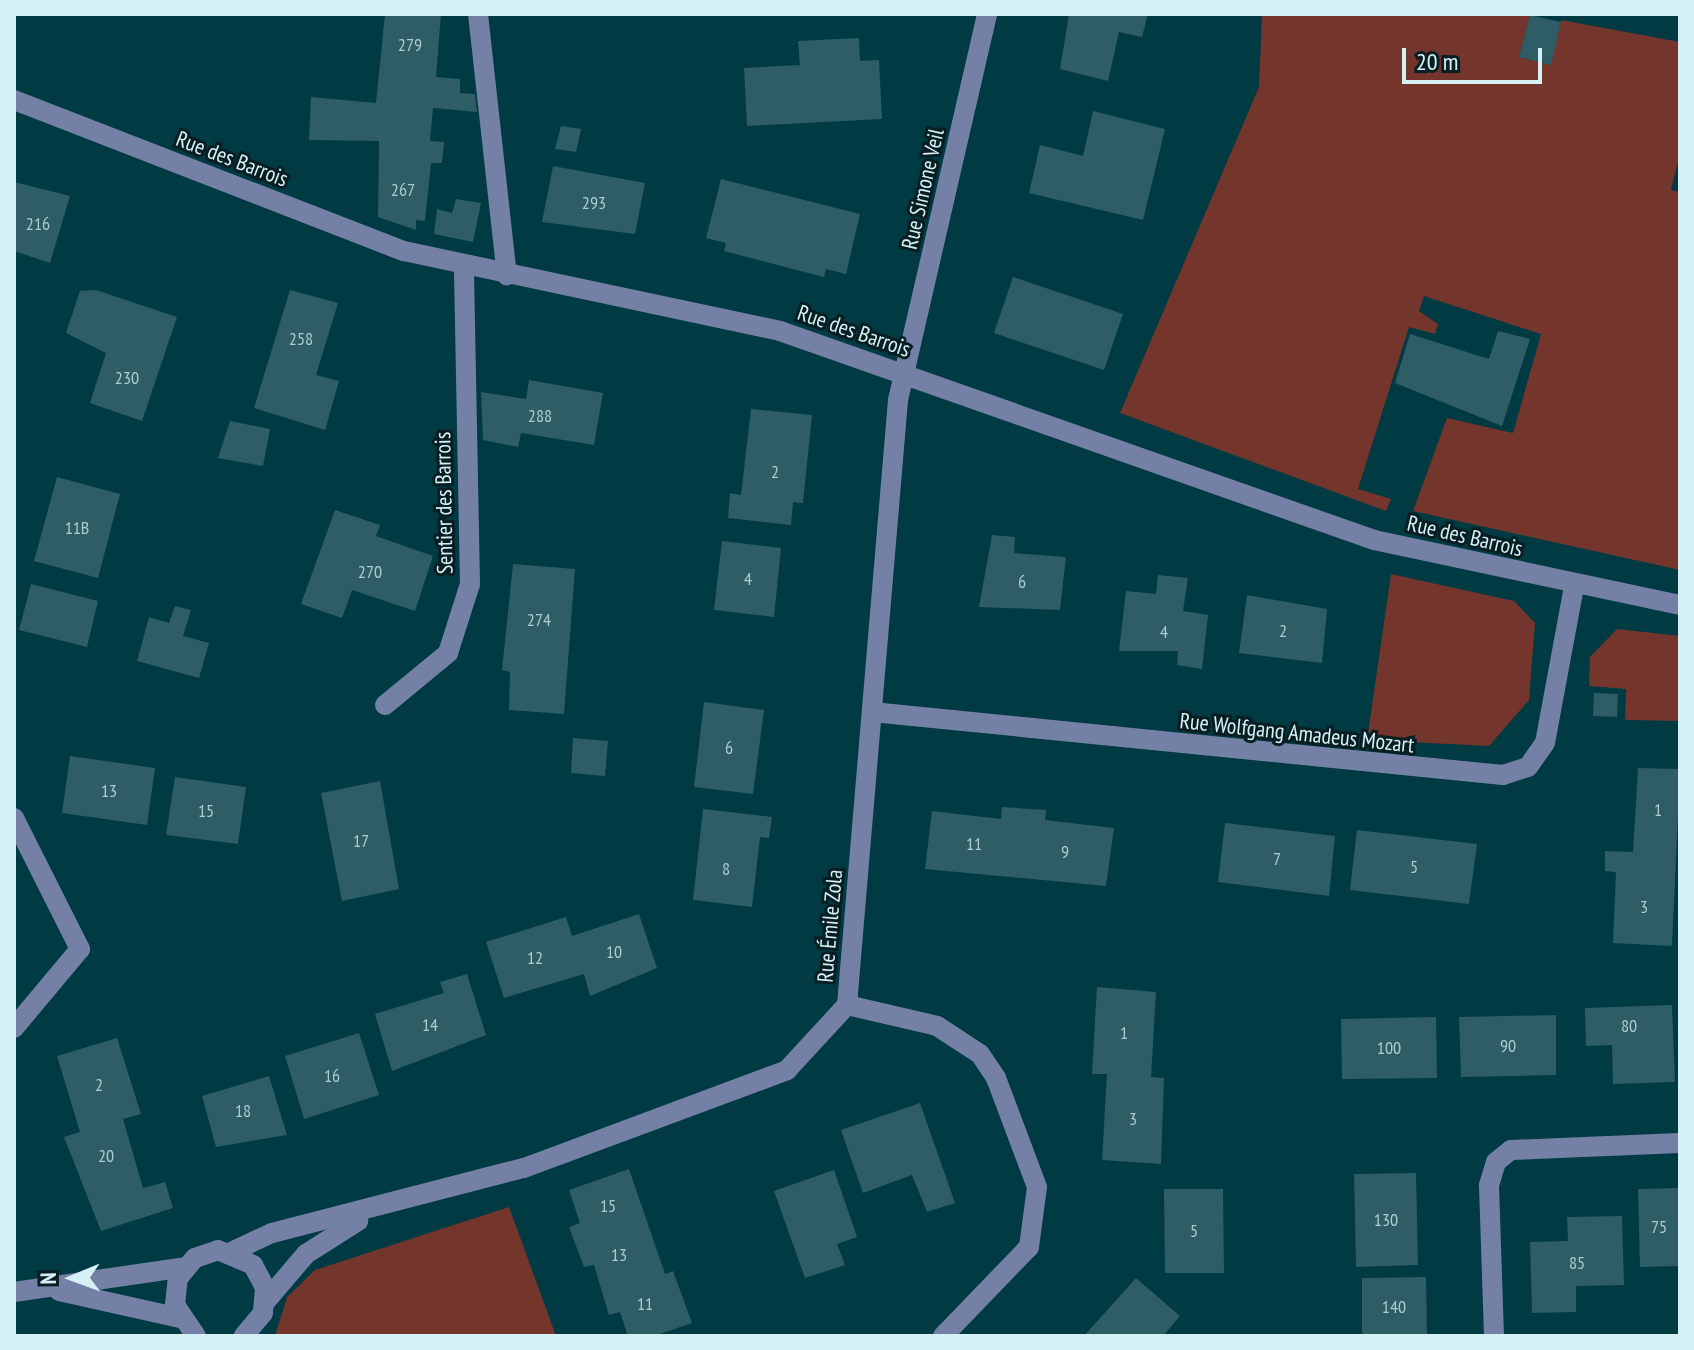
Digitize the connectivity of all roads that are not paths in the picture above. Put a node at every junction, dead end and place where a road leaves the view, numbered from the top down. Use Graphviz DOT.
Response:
graph roads {
  1 [pos="478,14"];
  2 [pos="987,14"];
  3 [pos="14,100"];
  4 [pos="464,268"];
  5 [pos="507,275"];
  6 [pos="903,374"];
  7 [pos="1574,586"];
  8 [pos="1680,605"];
  9 [pos="385,705"];
  10 [pos="872,712"];
  11 [pos="14,818"];
  12 [pos="847,1005"];
  13 [pos="14,1028"];
  14 [pos="1680,1143"];
  15 [pos="372,1213"];
  16 [pos="231,1252"];
  17 [pos="185,1267"];
  18 [pos="48,1289"];
  19 [pos="14,1292"];
  20 [pos="266,1301"];
  21 [pos="180,1318"];
  22 [pos="253,1332"];
  23 [pos="196,1336"];
  24 [pos="943,1336"];
  25 [pos="1494,1336"];
  1 -- 5 [label="street"];
  2 -- 6 [label="street, Rue Simone Veil"];
  3 -- 4 [label="street, Rue des Barrois"];
  4 -- 5 [label="street, Rue des Barrois"];
  4 -- 9 [label="street, Sentier des Barrois"];
  5 -- 6 [label="street, Rue des Barrois"];
  6 -- 7 [label="street, Rue des Barrois"];
  6 -- 10 [label="street, Rue Émile Zola"];
  7 -- 8 [label="street, Rue des Barrois"];
  7 -- 10 [label="street, Rue Wolfgang Amadeus Mozart"];
  10 -- 12 [label="street, Rue Émile Zola"];
  11 -- 13 [label="street"];
  12 -- 15 [label="street, Rue Émile Zola"];
  12 -- 24 [label="street"];
  14 -- 25 [label="street"];
  15 -- 16 [label="street, Rue Émile Zola"];
  15 -- 20 [label="street, Rue Émile Zola"];
  16 -- 17 [label="street, Rue Émile Zola"];
  16 -- 20 [label="street"];
  17 -- 18 [label="street, Rue Émile Zola"];
  17 -- 21 [label="street"];
  18 -- 19 [label="street"];
  18 -- 21 [label="street"];
  20 -- 22 [label="street"];
  21 -- 23 [label="street"];
}
